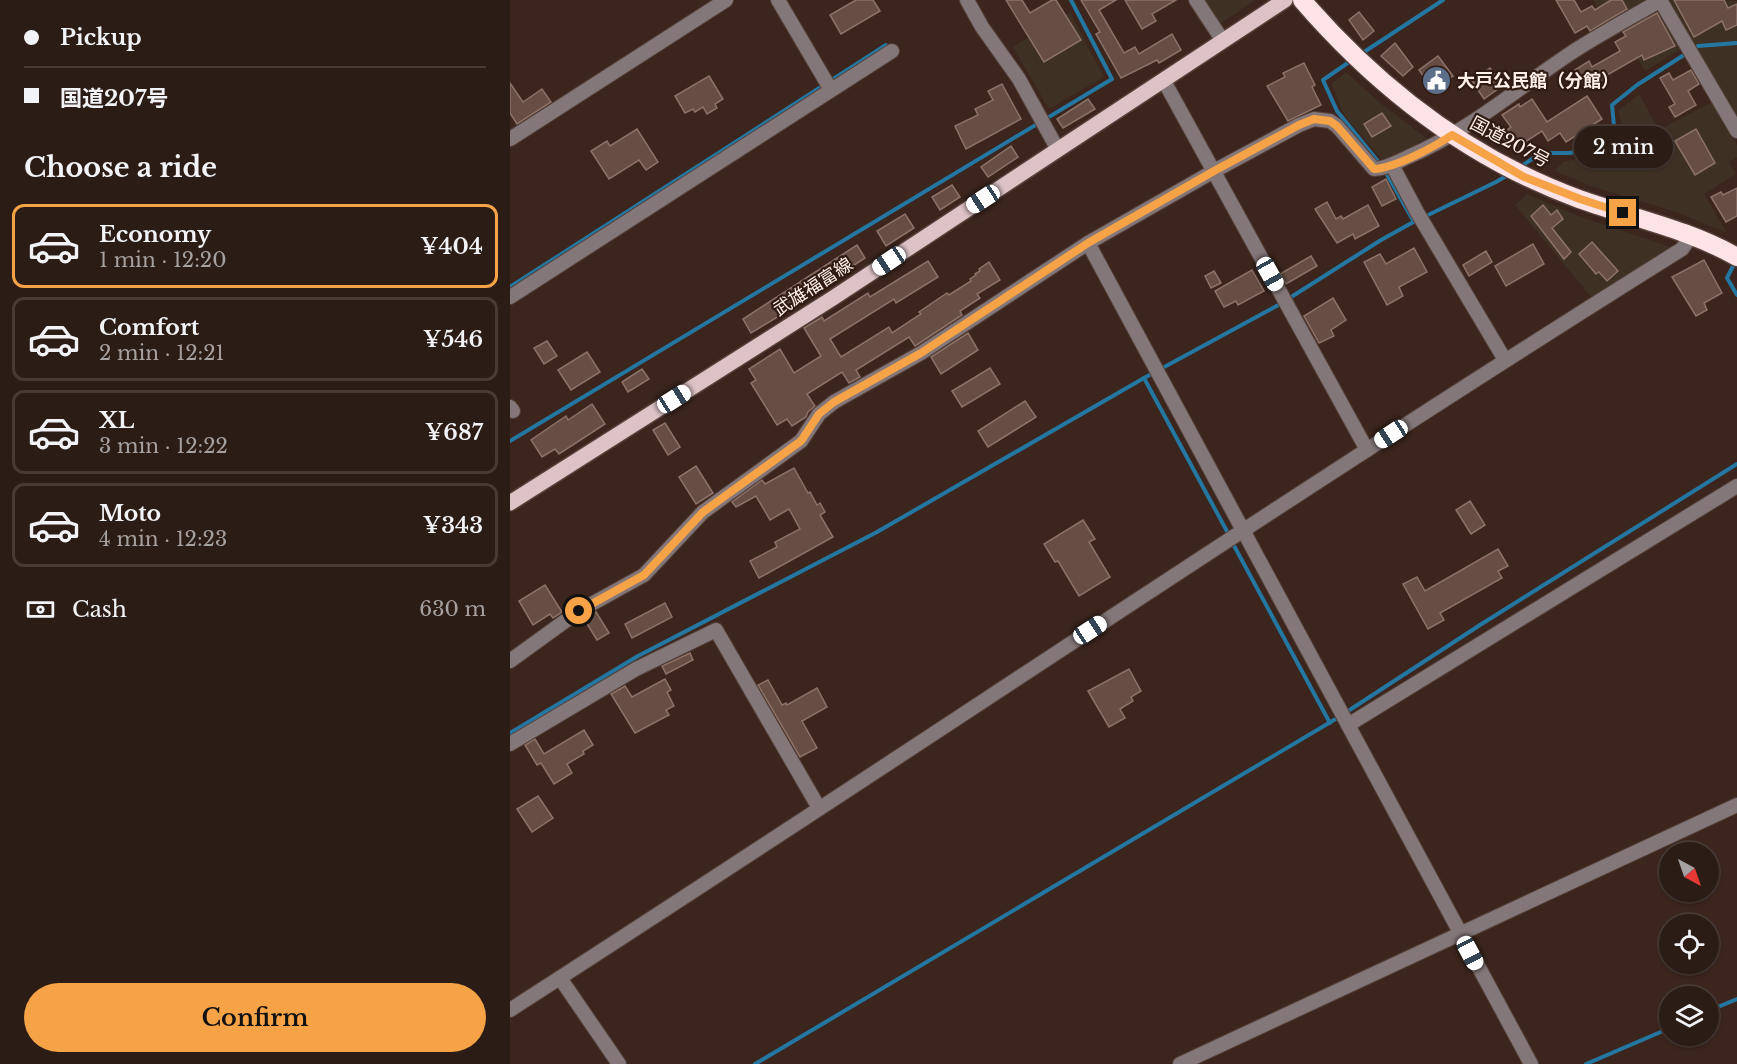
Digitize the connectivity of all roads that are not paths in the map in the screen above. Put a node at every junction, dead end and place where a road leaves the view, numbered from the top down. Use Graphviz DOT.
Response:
graph roads {
  1 [pos="726,0"];
  2 [pos="778,0"];
  3 [pos="967,0"];
  4 [pos="1196,0"];
  5 [pos="1285,0"];
  6 [pos="1302,0"];
  7 [pos="1661,0"];
  8 [pos="1223,41"];
  9 [pos="892,51"];
  10 [pos="1164,81"];
  11 [pos="828,85"];
  12 [pos="1737,131"];
  13 [pos="1452,135"];
  14 [pos="510,139"];
  15 [pos="1058,150"];
  16 [pos="1385,167"];
  17 [pos="1214,171"];
  18 [pos="1692,235"];
  19 [pos="1088,243"];
  20 [pos="1733,255"];
  21 [pos="510,297"];
  22 [pos="1505,360"];
  23 [pos="1367,450"];
  24 [pos="1737,486"];
  25 [pos="510,503"];
  26 [pos="1234,535"];
  27 [pos="510,661"];
  28 [pos="1344,717"];
  29 [pos="510,744"];
  30 [pos="1737,805"];
  31 [pos="819,808"];
  32 [pos="1460,934"];
  33 [pos="560,978"];
  34 [pos="510,1010"];
  35 [pos="620,1064"];
  36 [pos="1180,1064"];
  37 [pos="1531,1064"];
  1 -- 14 [label="street"];
  2 -- 11 [label="street"];
  3 -- 15 [label="street"];
  4 -- 8 [label="street"];
  5 -- 8 [label="main road, 武雄福富線"];
  6 -- 13 [label="highway, 国道207号"];
  7 -- 12 [label="street"];
  7 -- 13 [label="street"];
  8 -- 10 [label="main road, 武雄福富線"];
  9 -- 11 [label="street"];
  10 -- 15 [label="main road, 武雄福富線"];
  10 -- 17 [label="street"];
  11 -- 21 [label="street"];
  13 -- 16 [label="street"];
  13 -- 18 [label="highway, 国道207号"];
  15 -- 25 [label="main road, 武雄福富線"];
  16 -- 17 [label="street"];
  16 -- 22 [label="street"];
  17 -- 19 [label="street"];
  17 -- 23 [label="street"];
  18 -- 20 [label="highway, 国道207号"];
  18 -- 22 [label="street"];
  19 -- 26 [label="street"];
  19 -- 27 [label="street"];
  22 -- 23 [label="street"];
  23 -- 26 [label="street"];
  24 -- 28 [label="street"];
  26 -- 28 [label="street"];
  26 -- 31 [label="street"];
  28 -- 32 [label="street"];
  29 -- 31 [label="street"];
  30 -- 32 [label="street"];
  31 -- 33 [label="street"];
  32 -- 36 [label="street"];
  32 -- 37 [label="street"];
  33 -- 34 [label="street"];
  33 -- 35 [label="street"];
}
